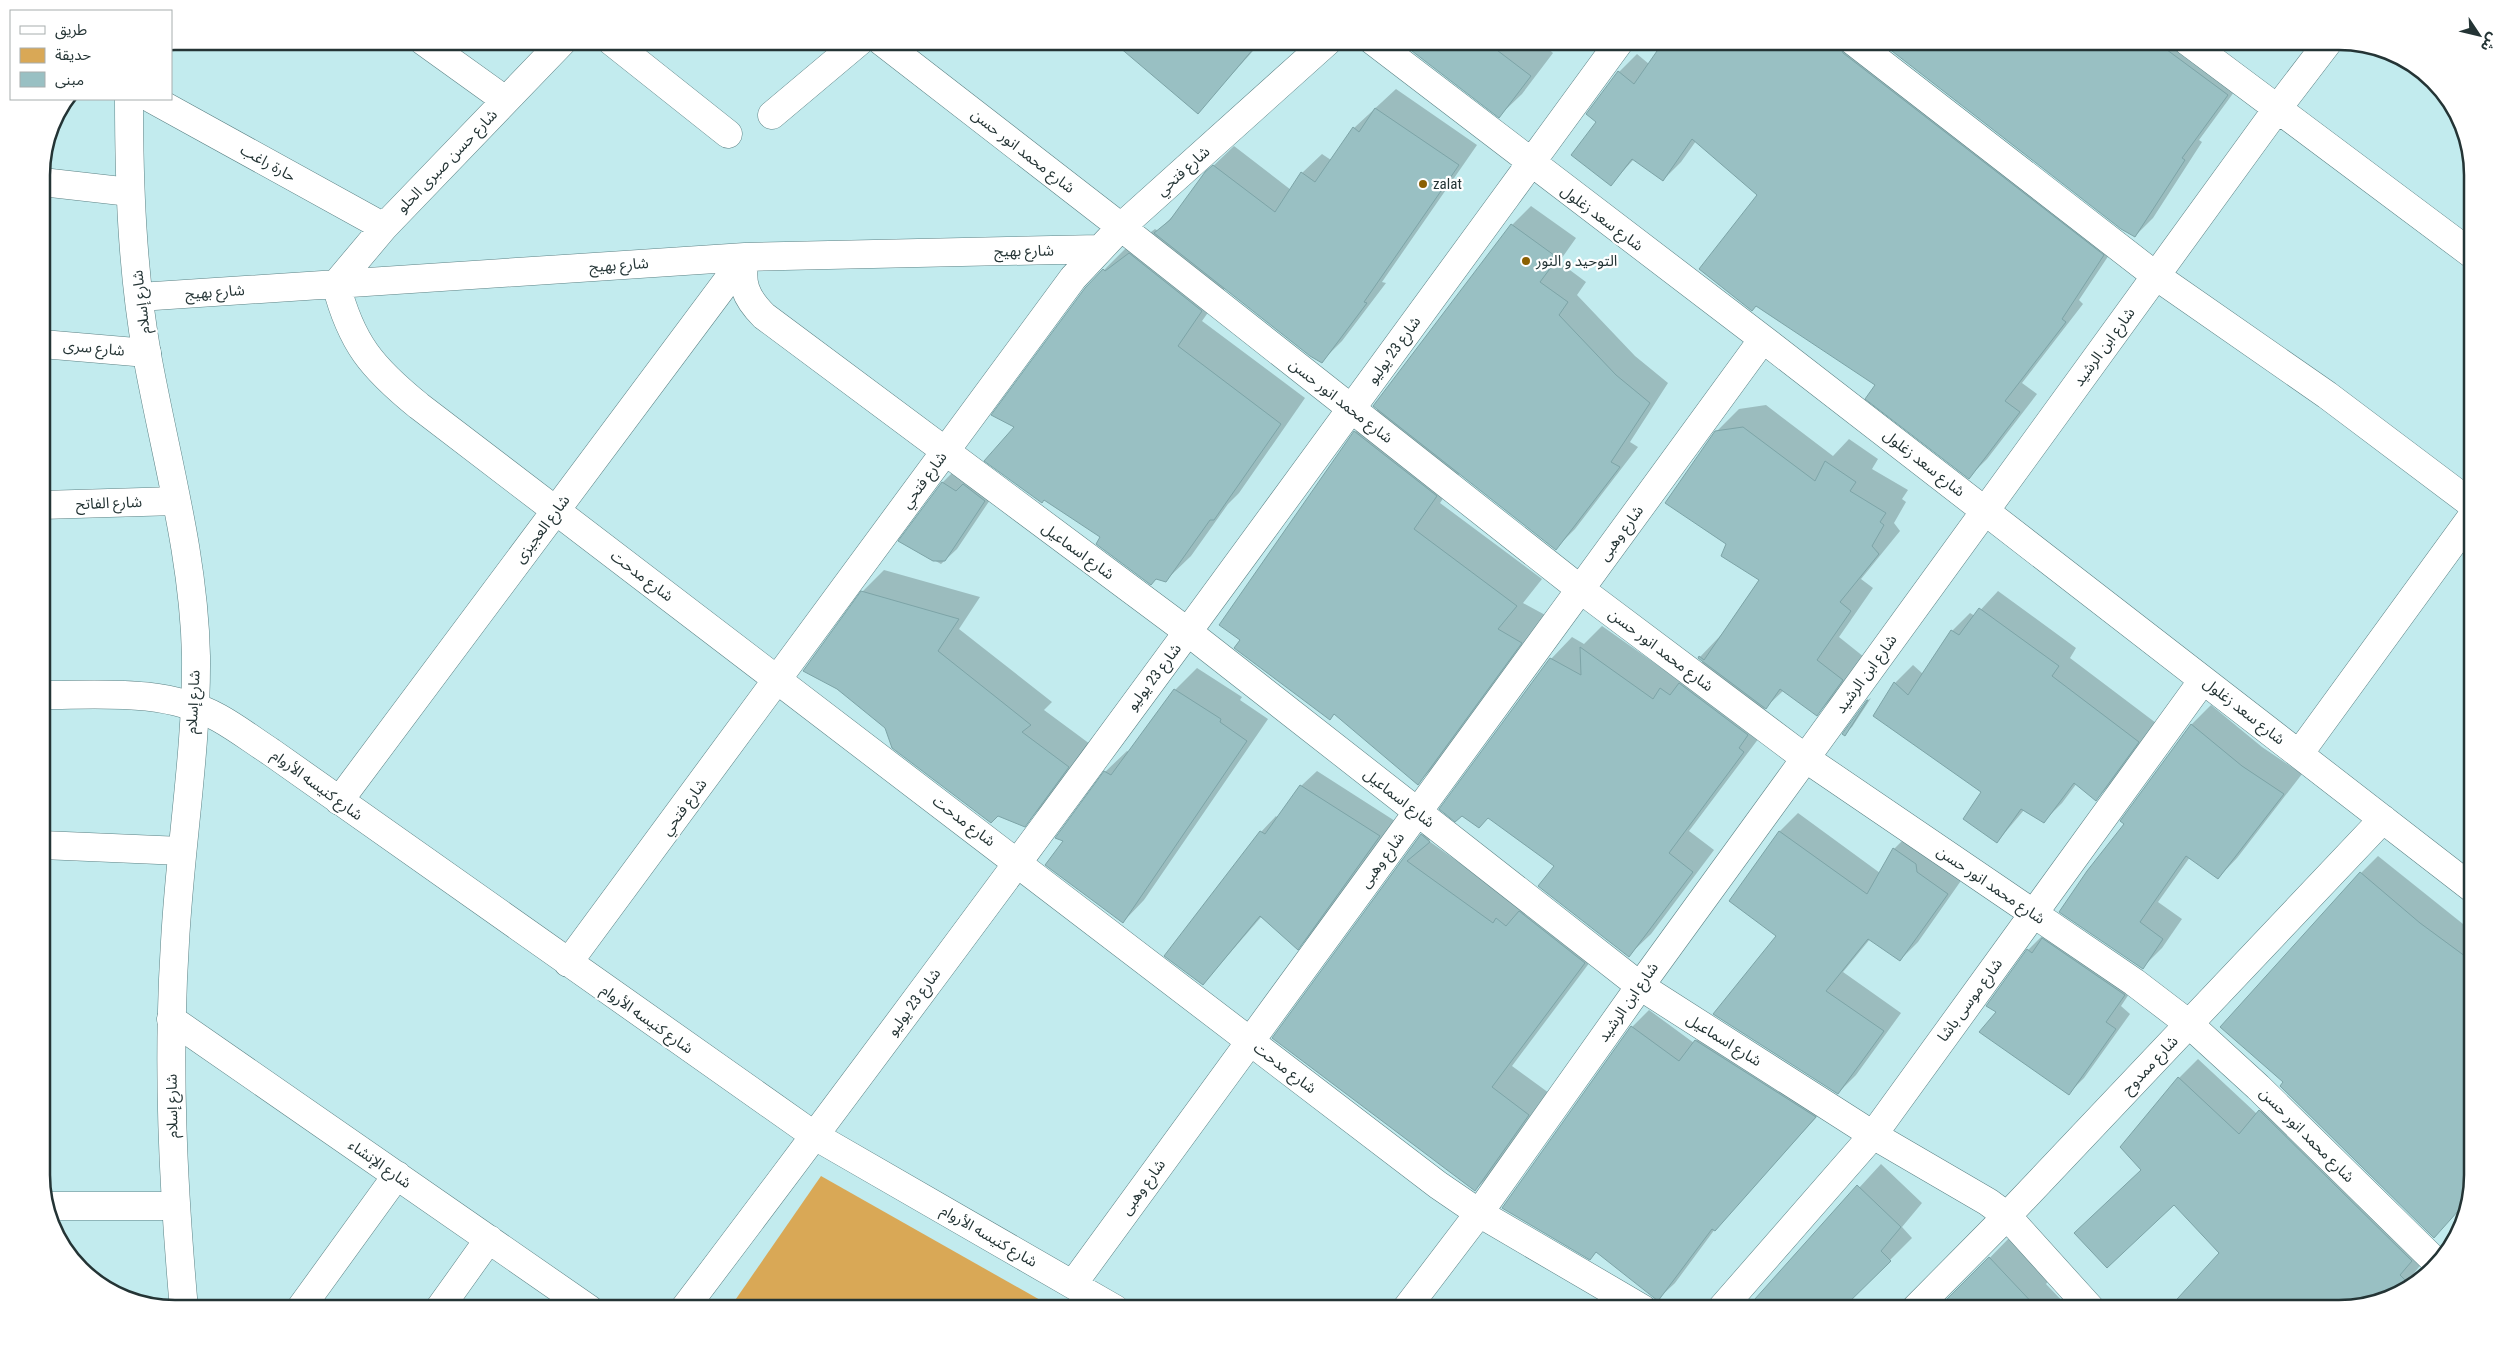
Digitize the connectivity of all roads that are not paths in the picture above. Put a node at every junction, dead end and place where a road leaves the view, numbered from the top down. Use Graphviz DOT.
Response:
graph roads {
  1 [pos="436,50"];
  2 [pos="554,50"];
  3 [pos="622,50"];
  4 [pos="849,50"];
  5 [pos="893,50"];
  6 [pos="1318,50"];
  7 [pos="1384,50"];
  8 [pos="1613,50"];
  9 [pos="1865,50"];
  10 [pos="2199,50"];
  11 [pos="2322,50"];
  12 [pos="129,100"];
  13 [pos="154,100"];
  14 [pos="505,100"];
  15 [pos="2277,109"];
  16 [pos="772,115"];
  17 [pos="728,134"];
  18 [pos="1530,164"];
  19 [pos="50,183"];
  20 [pos="130,192"];
  21 [pos="384,227"];
  22 [pos="1121,227"];
  23 [pos="1099,249"];
  24 [pos="2464,249"];
  25 [pos="745,257"];
  26 [pos="2156,276"];
  27 [pos="336,284"];
  28 [pos="139,297"];
  29 [pos="1763,339"];
  30 [pos="50,345"];
  31 [pos="147,353"];
  32 [pos="1350,409"];
  33 [pos="944,452"];
  34 [pos="2464,498"];
  35 [pos="176,501"];
  36 [pos="50,505"];
  37 [pos="556,510"];
  38 [pos="1985,511"];
  39 [pos="2464,527"];
  40 [pos="1580,589"];
  41 [pos="1188,632"];
  42 [pos="777,679"];
  43 [pos="2203,680"];
  44 [pos="50,695"];
  45 [pos="194,707"];
  46 [pos="2299,754"];
  47 [pos="1805,758"];
  48 [pos="339,801"];
  49 [pos="1417,812"];
  50 [pos="2383,819"];
  51 [pos="50,845"];
  52 [pos="182,851"];
  53 [pos="1017,862"];
  54 [pos="2464,882"];
  55 [pos="2033,914"];
  56 [pos="568,963"];
  57 [pos="1640,986"];
  58 [pos="171,1019"];
  59 [pos="2189,1024"];
  60 [pos="1250,1041"];
  61 [pos="1873,1135"];
  62 [pos="815,1136"];
  63 [pos="397,1175"];
  64 [pos="54,1206"];
  65 [pos="175,1206"];
  66 [pos="1480,1213"];
  67 [pos="2007,1216"];
  68 [pos="489,1239"];
  69 [pos="2432,1258"];
  70 [pos="1072,1284"];
  71 [pos="183,1300"];
  72 [pos="307,1300"];
  73 [pos="445,1300"];
  74 [pos="576,1300"];
  75 [pos="691,1300"];
  76 [pos="1100,1300"];
  77 [pos="1413,1300"];
  78 [pos="1628,1300"];
  79 [pos="1729,1300"];
  80 [pos="1924,1300"];
  81 [pos="2083,1300"];
  1 -- 14 [label="street"];
  2 -- 14 [label="street, شارع حسن صبرى الحلو"];
  3 -- 17 [label="street"];
  4 -- 16 [label="street"];
  5 -- 22 [label="street, شارع محمد انور حسن"];
  6 -- 22 [label="street, شارع فتحي"];
  7 -- 18 [label="street, شارع سعد زغلول"];
  8 -- 18 [label="street, شارع 23 يوليو"];
  9 -- 26 [label="street"];
  10 -- 15 [label="street"];
  11 -- 15 [label="street, شارع ابن الرشيد"];
  12 -- 20 [label="street, شارع إسلام"];
  13 -- 21 [label="street, حارة راغب"];
  14 -- 21 [label="street, شارع حسن صبرى الحلو"];
  15 -- 24 [label="street"];
  15 -- 26 [label="street, شارع ابن الرشيد"];
  18 -- 29 [label="street, شارع سعد زغلول"];
  18 -- 32 [label="street, شارع 23 يوليو"];
  19 -- 20 [label="street"];
  20 -- 28 [label="street, شارع إسلام"];
  21 -- 27 [label="street, شارع حسن صبرى الحلو"];
  22 -- 23 [label="street, شارع فتحي"];
  22 -- 32 [label="street, شارع محمد انور حسن"];
  23 -- 25 [label="street, شارع بهيج"];
  23 -- 33 [label="street, شارع فتحي"];
  25 -- 27 [label="street, شارع بهيج"];
  25 -- 33 [label="street, شارع اسماعيل"];
  25 -- 37 [label="street, شارع العجيزى"];
  26 -- 34 [label="street"];
  26 -- 38 [label="street, شارع ابن الرشيد"];
  27 -- 28 [label="street, شارع بهيج"];
  27 -- 37 [label="street, شارع مدحت"];
  28 -- 31 [label="street, شارع إسلام"];
  29 -- 38 [label="street, شارع سعد زغلول"];
  29 -- 40 [label="street, شارع وهبى"];
  30 -- 31 [label="street, شارع سرى"];
  31 -- 35 [label="street, شارع إسلام"];
  32 -- 40 [label="street, شارع محمد انور حسن"];
  32 -- 41 [label="street, شارع 23 يوليو"];
  33 -- 41 [label="street, شارع اسماعيل"];
  33 -- 42 [label="street, شارع فتحي"];
  35 -- 36 [label="street, شارع الفاتح"];
  35 -- 45 [label="street, شارع إسلام"];
  37 -- 42 [label="street, شارع مدحت"];
  37 -- 48 [label="street, شارع العجيزى"];
  38 -- 43 [label="street, شارع سعد زغلول"];
  38 -- 47 [label="street, شارع ابن الرشيد"];
  39 -- 46 [label="street"];
  40 -- 47 [label="street, شارع محمد انور حسن"];
  40 -- 49 [label="street, شارع وهبى"];
  41 -- 49 [label="street, شارع اسماعيل"];
  41 -- 53 [label="street, شارع 23 يوليو"];
  42 -- 53 [label="street, شارع مدحت"];
  42 -- 56 [label="street, شارع فتحي"];
  43 -- 46 [label="street, شارع سعد زغلول"];
  43 -- 55 [label="street, شارع موسى باشا"];
  44 -- 45 [label="street, شارع كنيسه الأروام"];
  45 -- 48 [label="street, شارع كنيسه الأروام"];
  45 -- 52 [label="street, شارع إسلام"];
  46 -- 50 [label="street, شارع سعد زغلول"];
  47 -- 55 [label="street, شارع محمد انور حسن"];
  47 -- 57 [label="street, شارع ابن الرشيد"];
  48 -- 56 [label="street, شارع كنيسه الأروام"];
  49 -- 57 [label="street, شارع اسماعيل"];
  49 -- 60 [label="street, شارع وهبى"];
  50 -- 54 [label="street, شارع سعد زغلول"];
  50 -- 59 [label="street, شارع ممدوح"];
  51 -- 52 [label="street"];
  52 -- 58 [label="street, شارع إسلام"];
  53 -- 60 [label="street, شارع مدحت"];
  53 -- 62 [label="street, شارع 23 يوليو"];
  55 -- 59 [label="street, شارع محمد انور حسن"];
  55 -- 61 [label="street, شارع موسى باشا"];
  56 -- 62 [label="street, شارع كنيسه الأروام"];
  57 -- 61 [label="street, شارع اسماعيل"];
  57 -- 66 [label="street, شارع ابن الرشيد"];
  58 -- 63 [label="street, شارع الإنشاء"];
  58 -- 65 [label="street, شارع إسلام"];
  59 -- 67 [label="street, شارع ممدوح"];
  59 -- 69 [label="street, شارع محمد انور حسن"];
  60 -- 66 [label="street, شارع مدحت"];
  60 -- 70 [label="street, شارع وهبى"];
  61 -- 67 [label="street, شارع اسماعيل"];
  61 -- 79 [label="street, شارع موسى باشا"];
  62 -- 70 [label="street, شارع كنيسه الأروام"];
  62 -- 75 [label="street, شارع 23 يوليو"];
  63 -- 68 [label="street, شارع الإنشاء"];
  63 -- 72 [label="street"];
  64 -- 65 [label="street"];
  65 -- 71 [label="street, شارع إسلام"];
  66 -- 77 [label="street, شارع ابن الرشيد"];
  66 -- 78 [label="street, شارع مدحت"];
  67 -- 80 [label="street, شارع ممدوح"];
  67 -- 81 [label="street, شارع اسماعيل"];
  68 -- 73 [label="street"];
  68 -- 74 [label="street, شارع الإنشاء"];
  70 -- 76 [label="street, شارع كنيسه الأروام"];
}
